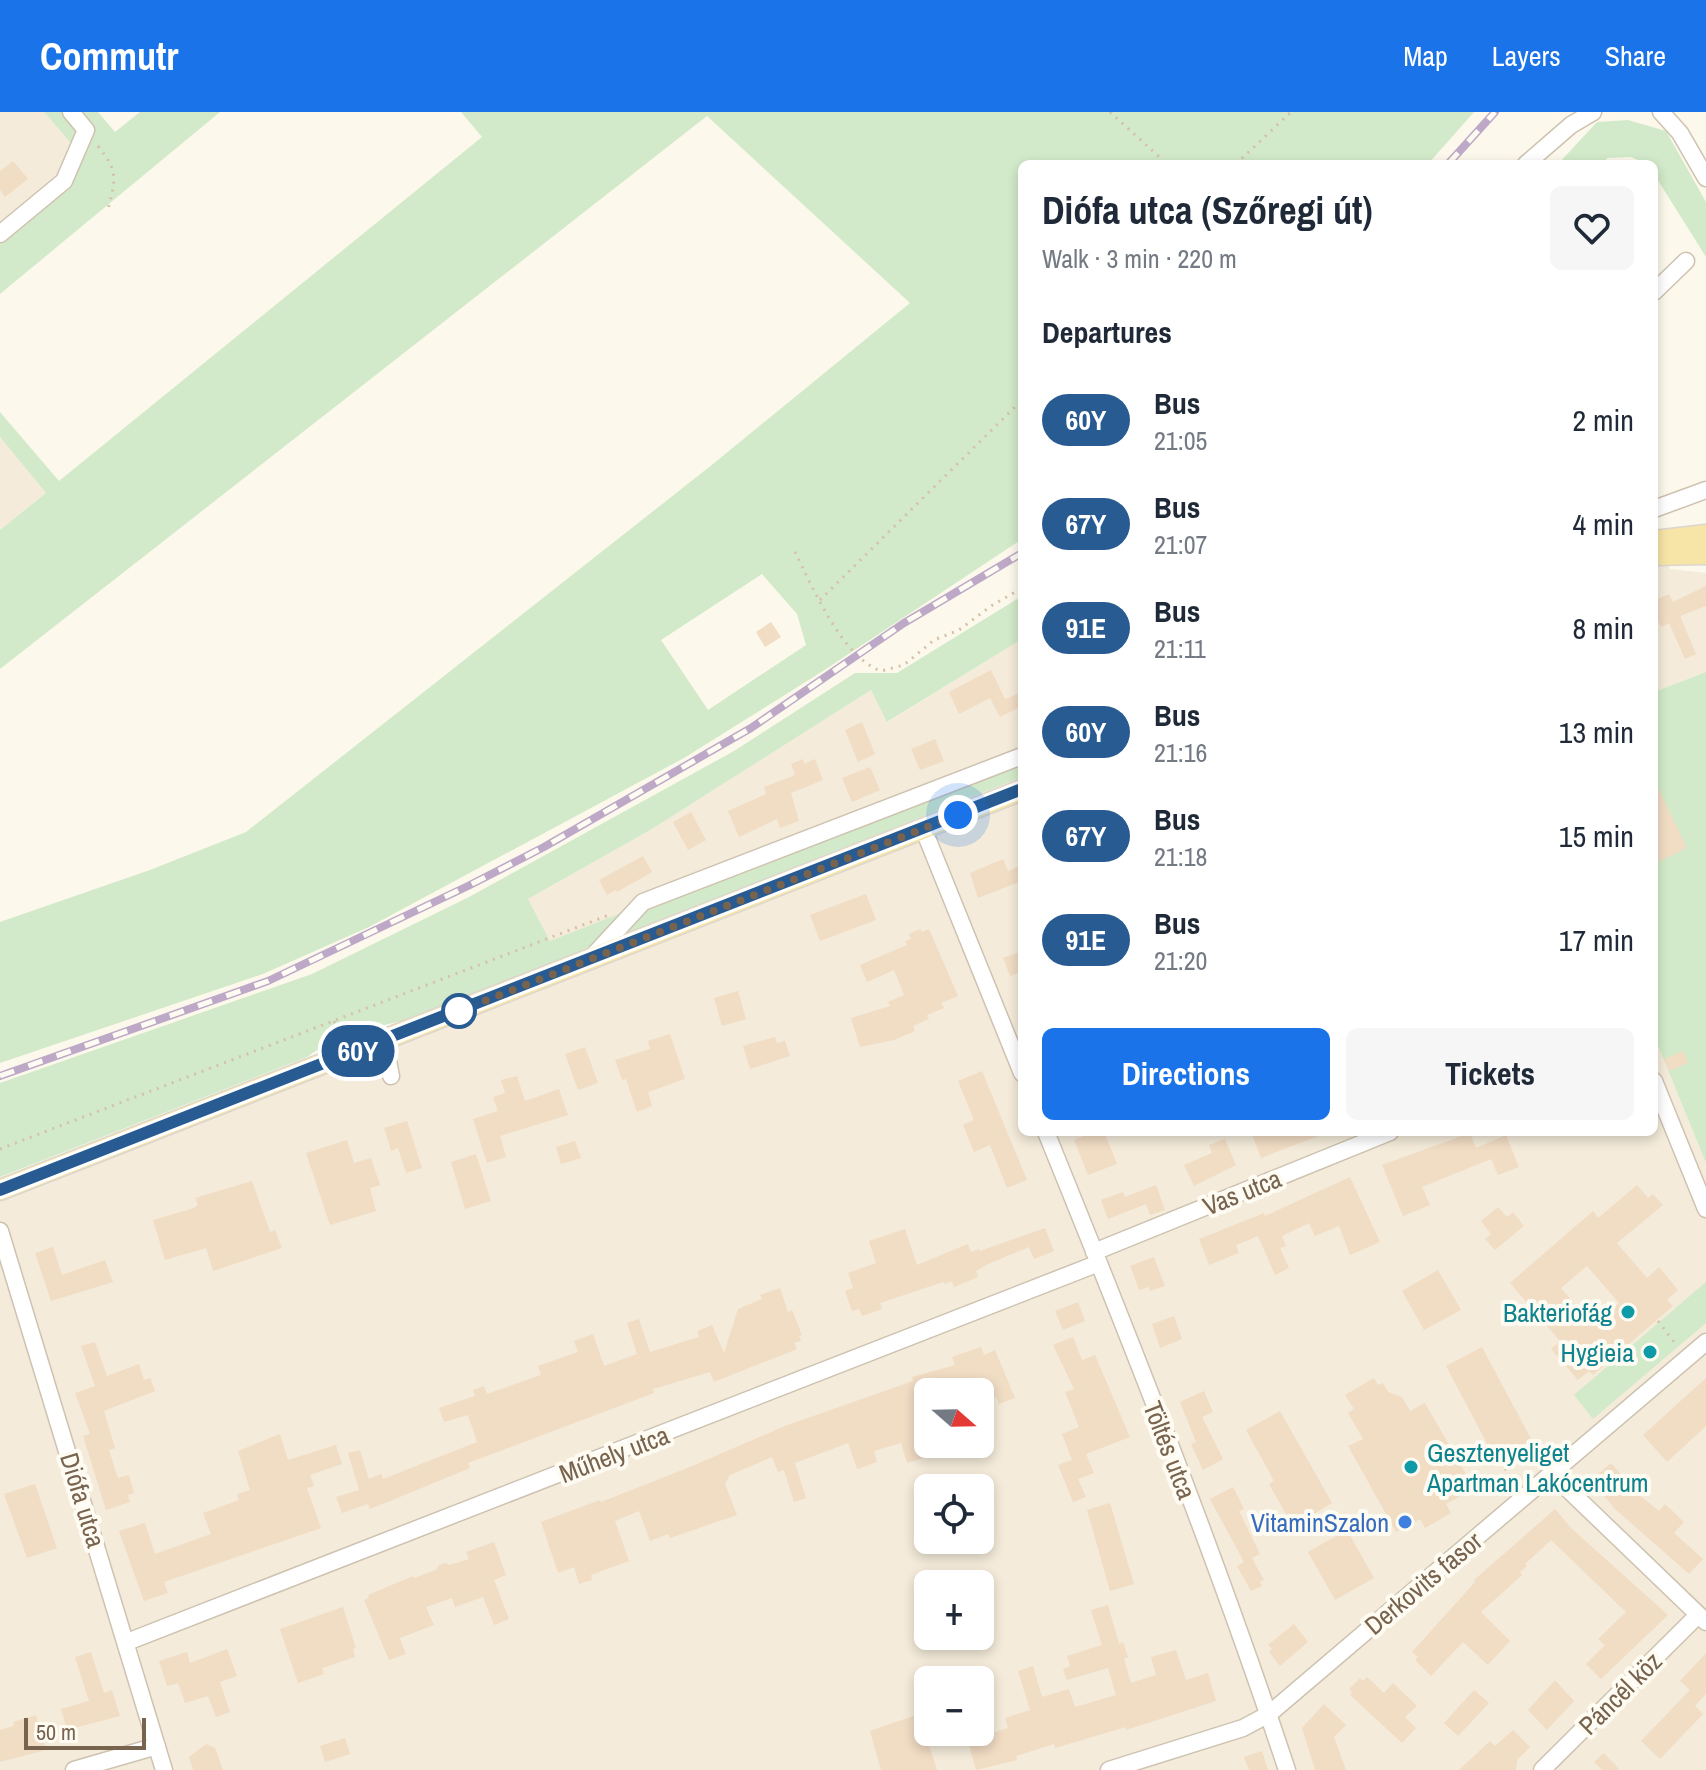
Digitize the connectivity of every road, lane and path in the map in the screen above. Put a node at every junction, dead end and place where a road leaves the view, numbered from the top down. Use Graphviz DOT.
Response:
graph roads {
  1 [pos="71,112"];
  2 [pos="1110,112"];
  3 [pos="1291,112"];
  4 [pos="1593,112"];
  5 [pos="1661,112"];
  6 [pos="86,130"];
  7 [pos="1163,160"];
  8 [pos="1240,160"];
  9 [pos="1531,160"];
  10 [pos="1706,178"];
  11 [pos="107,213"];
  12 [pos="0,234"];
  13 [pos="1686,261"];
  14 [pos="1658,288"];
  15 [pos="1018,404"];
  16 [pos="1706,490"];
  17 [pos="1658,508"];
  18 [pos="1706,535"];
  19 [pos="1658,541"];
  20 [pos="795,552"];
  21 [pos="1706,554"];
  22 [pos="1658,555"];
  23 [pos="1018,590"];
  24 [pos="819,601"];
  25 [pos="1018,758"];
  26 [pos="1018,792"];
  27 [pos="923,828"];
  28 [pos="613,913"];
  29 [pos="588,961"];
  30 [pos="334,1021"];
  31 [pos="341,1039"];
  32 [pos="384,1041"];
  33 [pos="1018,1063"];
  34 [pos="391,1076"];
  35 [pos="1658,1091"];
  36 [pos="1048,1136"];
  37 [pos="1363,1137"];
  38 [pos="0,1149"];
  39 [pos="0,1190"];
  40 [pos="1706,1209"];
  41 [pos="0,1231"];
  42 [pos="1097,1257"];
  43 [pos="1658,1321"];
  44 [pos="1706,1342"];
  45 [pos="1687,1358"];
  46 [pos="1549,1475"];
  47 [pos="1525,1496"];
  48 [pos="1702,1618"];
  49 [pos="127,1642"];
  50 [pos="1269,1714"];
  51 [pos="157,1746"];
  52 [pos="74,1770"];
  53 [pos="164,1770"];
  54 [pos="1109,1770"];
  55 [pos="1287,1770"];
  56 [pos="1542,1770"];
  1 -- 6 [label="street"];
  2 -- 7 [label="path"];
  3 -- 8 [label="path"];
  4 -- 9 [label="street"];
  5 -- 10 [label="street"];
  6 -- 11 [label="path"];
  6 -- 12 [label="street"];
  13 -- 14 [label="street"];
  15 -- 24 [label="path"];
  16 -- 17 [label="street"];
  18 -- 19 [label="main road"];
  20 -- 24 [label="path"];
  21 -- 22 [label="main road"];
  23 -- 24 [label="path"];
  25 -- 29 [label="street"];
  26 -- 27 [label="main road"];
  27 -- 29 [label="main road"];
  27 -- 33 [label="street"];
  28 -- 30 [label="path"];
  29 -- 32 [label="main road"];
  30 -- 31 [label="path"];
  30 -- 38 [label="path"];
  32 -- 34 [label="street"];
  32 -- 39 [label="main road"];
  35 -- 40 [label="street"];
  36 -- 42 [label="street, Töltés utca"];
  37 -- 42 [label="street, Vas utca"];
  41 -- 49 [label="street, Diófa utca"];
  42 -- 49 [label="street, Műhely utca"];
  42 -- 50 [label="street, Töltés utca"];
  43 -- 45 [label="path"];
  44 -- 45 [label="street, Derkovits fasor"];
  45 -- 46 [label="street, Derkovits fasor"];
  46 -- 47 [label="street, Derkovits fasor"];
  46 -- 47 [label="path"];
  46 -- 48 [label="street, Páncél köz"];
  47 -- 50 [label="street, Derkovits fasor"];
  48 -- 56 [label="street, Páncél köz"];
  49 -- 51 [label="street, Diófa utca"];
  50 -- 54 [label="street, Derkovits fasor"];
  50 -- 55 [label="street, Töltés utca"];
  51 -- 52 [label="street"];
  51 -- 53 [label="street, Diófa utca"];
}
